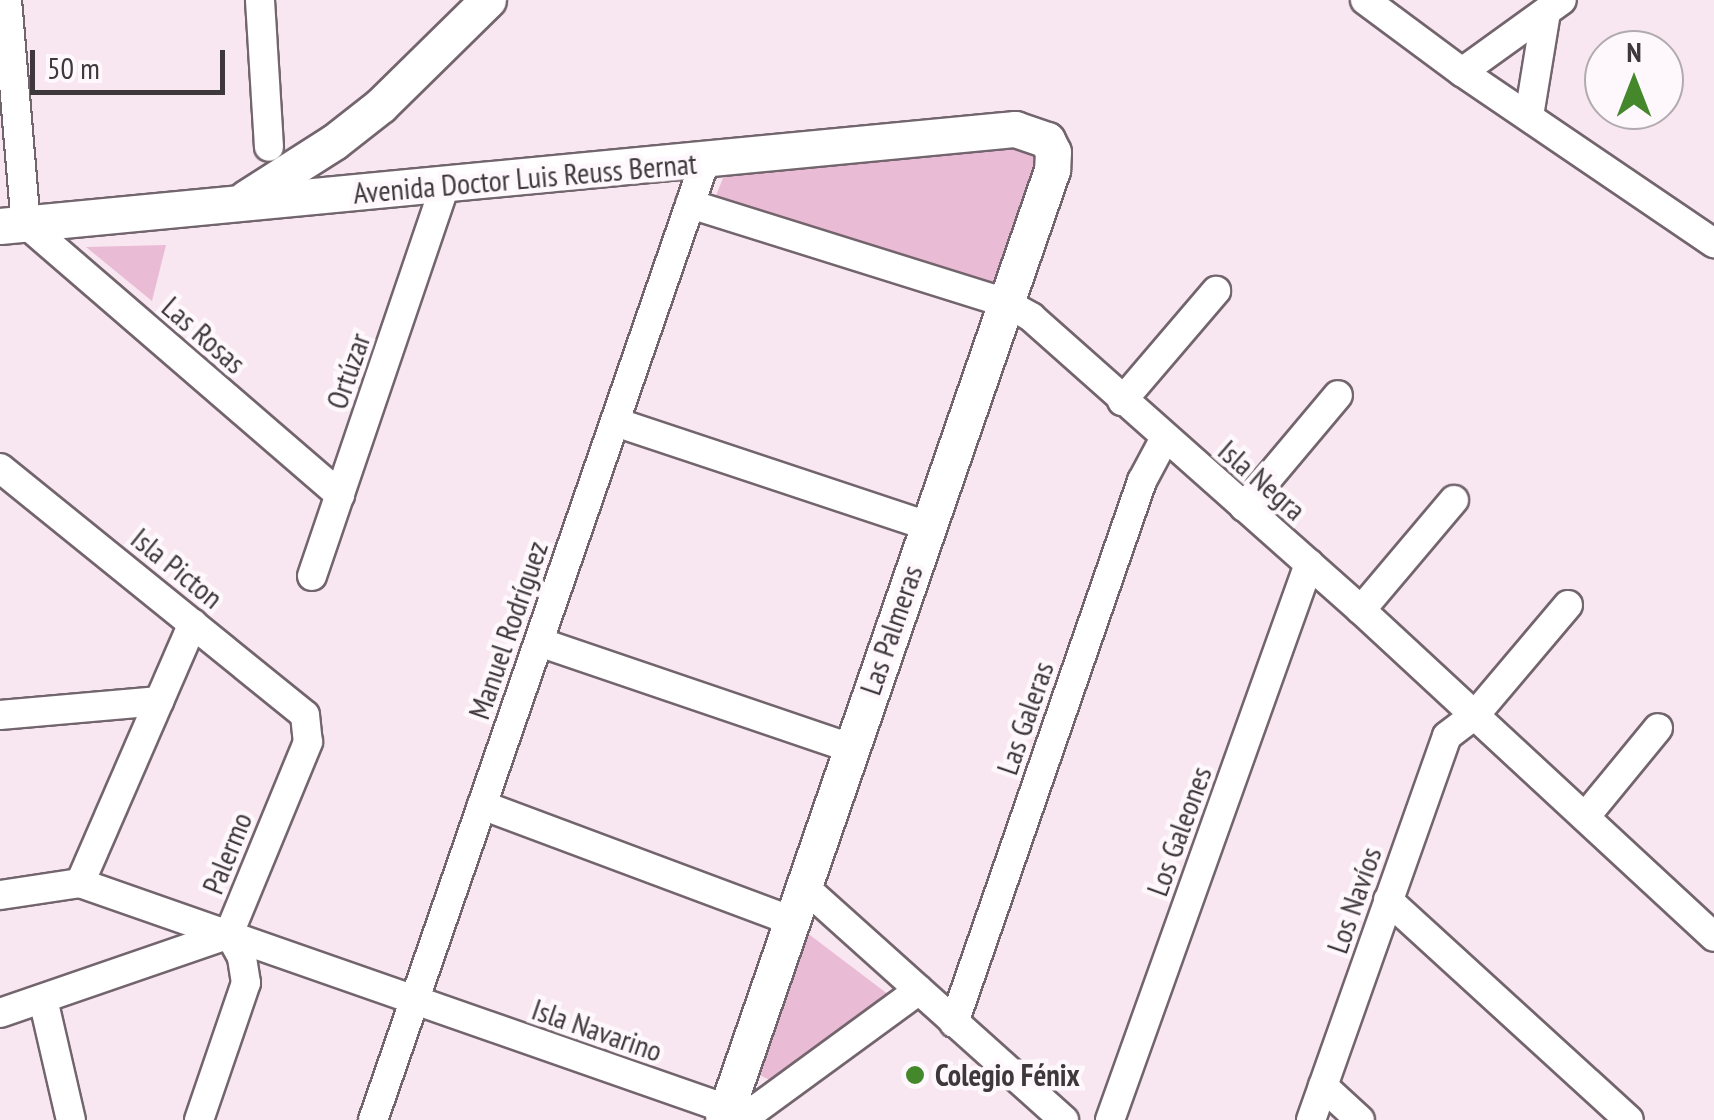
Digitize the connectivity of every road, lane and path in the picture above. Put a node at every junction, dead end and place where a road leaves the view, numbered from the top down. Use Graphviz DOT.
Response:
graph roads {
  1 [pos="7,0"];
  2 [pos="260,0"];
  3 [pos="488,0"];
  4 [pos="1366,0"];
  5 [pos="1554,6"];
  6 [pos="1462,72"];
  7 [pos="6,76"];
  8 [pos="1529,116"];
  9 [pos="1047,140"];
  10 [pos="270,147"];
  11 [pos="705,161"];
  12 [pos="444,186"];
  13 [pos="690,204"];
  14 [pos="234,205"];
  15 [pos="13,225"];
  16 [pos="1714,243"];
  17 [pos="1216,291"];
  18 [pos="1006,303"];
  19 [pos="1338,395"];
  20 [pos="1122,401"];
  21 [pos="615,422"];
  22 [pos="1165,438"];
  23 [pos="0,468"];
  24 [pos="340,495"];
  25 [pos="1454,500"];
  26 [pos="1244,507"];
  27 [pos="928,526"];
  28 [pos="1308,564"];
  29 [pos="312,576"];
  30 [pos="1568,605"];
  31 [pos="1361,610"];
  32 [pos="193,623"];
  33 [pos="539,642"];
  34 [pos="159,702"];
  35 [pos="0,715"];
  36 [pos="1475,715"];
  37 [pos="308,723"];
  38 [pos="1658,728"];
  39 [pos="850,748"];
  40 [pos="482,806"];
  41 [pos="1585,817"];
  42 [pos="80,883"];
  43 [pos="802,885"];
  44 [pos="0,895"];
  45 [pos="1388,900"];
  46 [pos="790,920"];
  47 [pos="229,934"];
  48 [pos="1714,937"];
  49 [pos="919,990"];
  50 [pos="44,999"];
  51 [pos="414,1000"];
  52 [pos="0,1014"];
  53 [pos="954,1023"];
  54 [pos="1323,1086"];
  55 [pos="723,1114"];
  56 [pos="70,1120"];
  57 [pos="198,1120"];
  58 [pos="373,1120"];
  59 [pos="1064,1120"];
  60 [pos="1110,1120"];
  61 [pos="1311,1120"];
  62 [pos="1360,1120"];
  63 [pos="1629,1120"];
  1 -- 7 [label="street"];
  2 -- 10 [label="street"];
  3 -- 14 [label="street"];
  4 -- 6 [label="street"];
  5 -- 6 [label="street"];
  5 -- 8 [label="street"];
  6 -- 8 [label="street"];
  7 -- 15 [label="street"];
  8 -- 16 [label="street"];
  9 -- 11 [label="street, Avenida Doctor Luis Reuss Bernat"];
  9 -- 18 [label="street, Las Palmeras"];
  11 -- 12 [label="street, Avenida Doctor Luis Reuss Bernat"];
  11 -- 13 [label="street, Manuel Rodríguez"];
  12 -- 14 [label="street, Avenida Doctor Luis Reuss Bernat"];
  12 -- 24 [label="street, Ortúzar"];
  13 -- 18 [label="street, Isla Negra"];
  13 -- 21 [label="street, Manuel Rodríguez"];
  14 -- 15 [label="street, Avenida Doctor Luis Reuss Bernat"];
  15 -- 24 [label="street, Las Rosas"];
  17 -- 20 [label="street"];
  18 -- 20 [label="street, Isla Negra"];
  18 -- 27 [label="street, Las Palmeras"];
  19 -- 26 [label="street"];
  20 -- 22 [label="street, Isla Negra"];
  21 -- 27 [label="street"];
  21 -- 33 [label="street, Manuel Rodríguez"];
  22 -- 26 [label="street, Isla Negra"];
  22 -- 53 [label="street, Las Galeras"];
  23 -- 32 [label="street, Isla Picton"];
  24 -- 29 [label="street, Ortúzar"];
  25 -- 31 [label="street"];
  26 -- 28 [label="street, Isla Negra"];
  27 -- 39 [label="street, Las Palmeras"];
  28 -- 31 [label="street, Isla Negra"];
  28 -- 60 [label="street, Los Galeones"];
  30 -- 36 [label="street, Los Navíos"];
  31 -- 36 [label="street, Isla Negra"];
  32 -- 34 [label="street"];
  32 -- 37 [label="street, Isla Picton"];
  33 -- 39 [label="street"];
  33 -- 40 [label="street, Manuel Rodríguez"];
  34 -- 35 [label="street"];
  34 -- 42 [label="street"];
  36 -- 41 [label="street, Isla Negra"];
  36 -- 45 [label="street, Los Navíos"];
  37 -- 47 [label="street, Palermo"];
  38 -- 41 [label="street"];
  39 -- 43 [label="street, Las Palmeras"];
  40 -- 46 [label="street"];
  40 -- 51 [label="street, Manuel Rodríguez"];
  41 -- 48 [label="street, Isla Negra"];
  42 -- 44 [label="street"];
  42 -- 47 [label="street, Isla Navarino"];
  43 -- 46 [label="street, Las Palmeras"];
  43 -- 49 [label="street"];
  45 -- 54 [label="street, Los Navíos"];
  45 -- 63 [label="street"];
  46 -- 55 [label="street, Las Palmeras"];
  47 -- 50 [label="street"];
  47 -- 51 [label="street, Isla Navarino"];
  47 -- 57 [label="street, Palermo"];
  49 -- 53 [label="street"];
  49 -- 55 [label="street, Isla Navarino"];
  50 -- 52 [label="street"];
  50 -- 56 [label="street"];
  51 -- 55 [label="street, Isla Navarino"];
  51 -- 58 [label="street, Manuel Rodríguez"];
  53 -- 59 [label="street"];
  54 -- 61 [label="street, Los Navíos"];
  54 -- 62 [label="street"];
}
